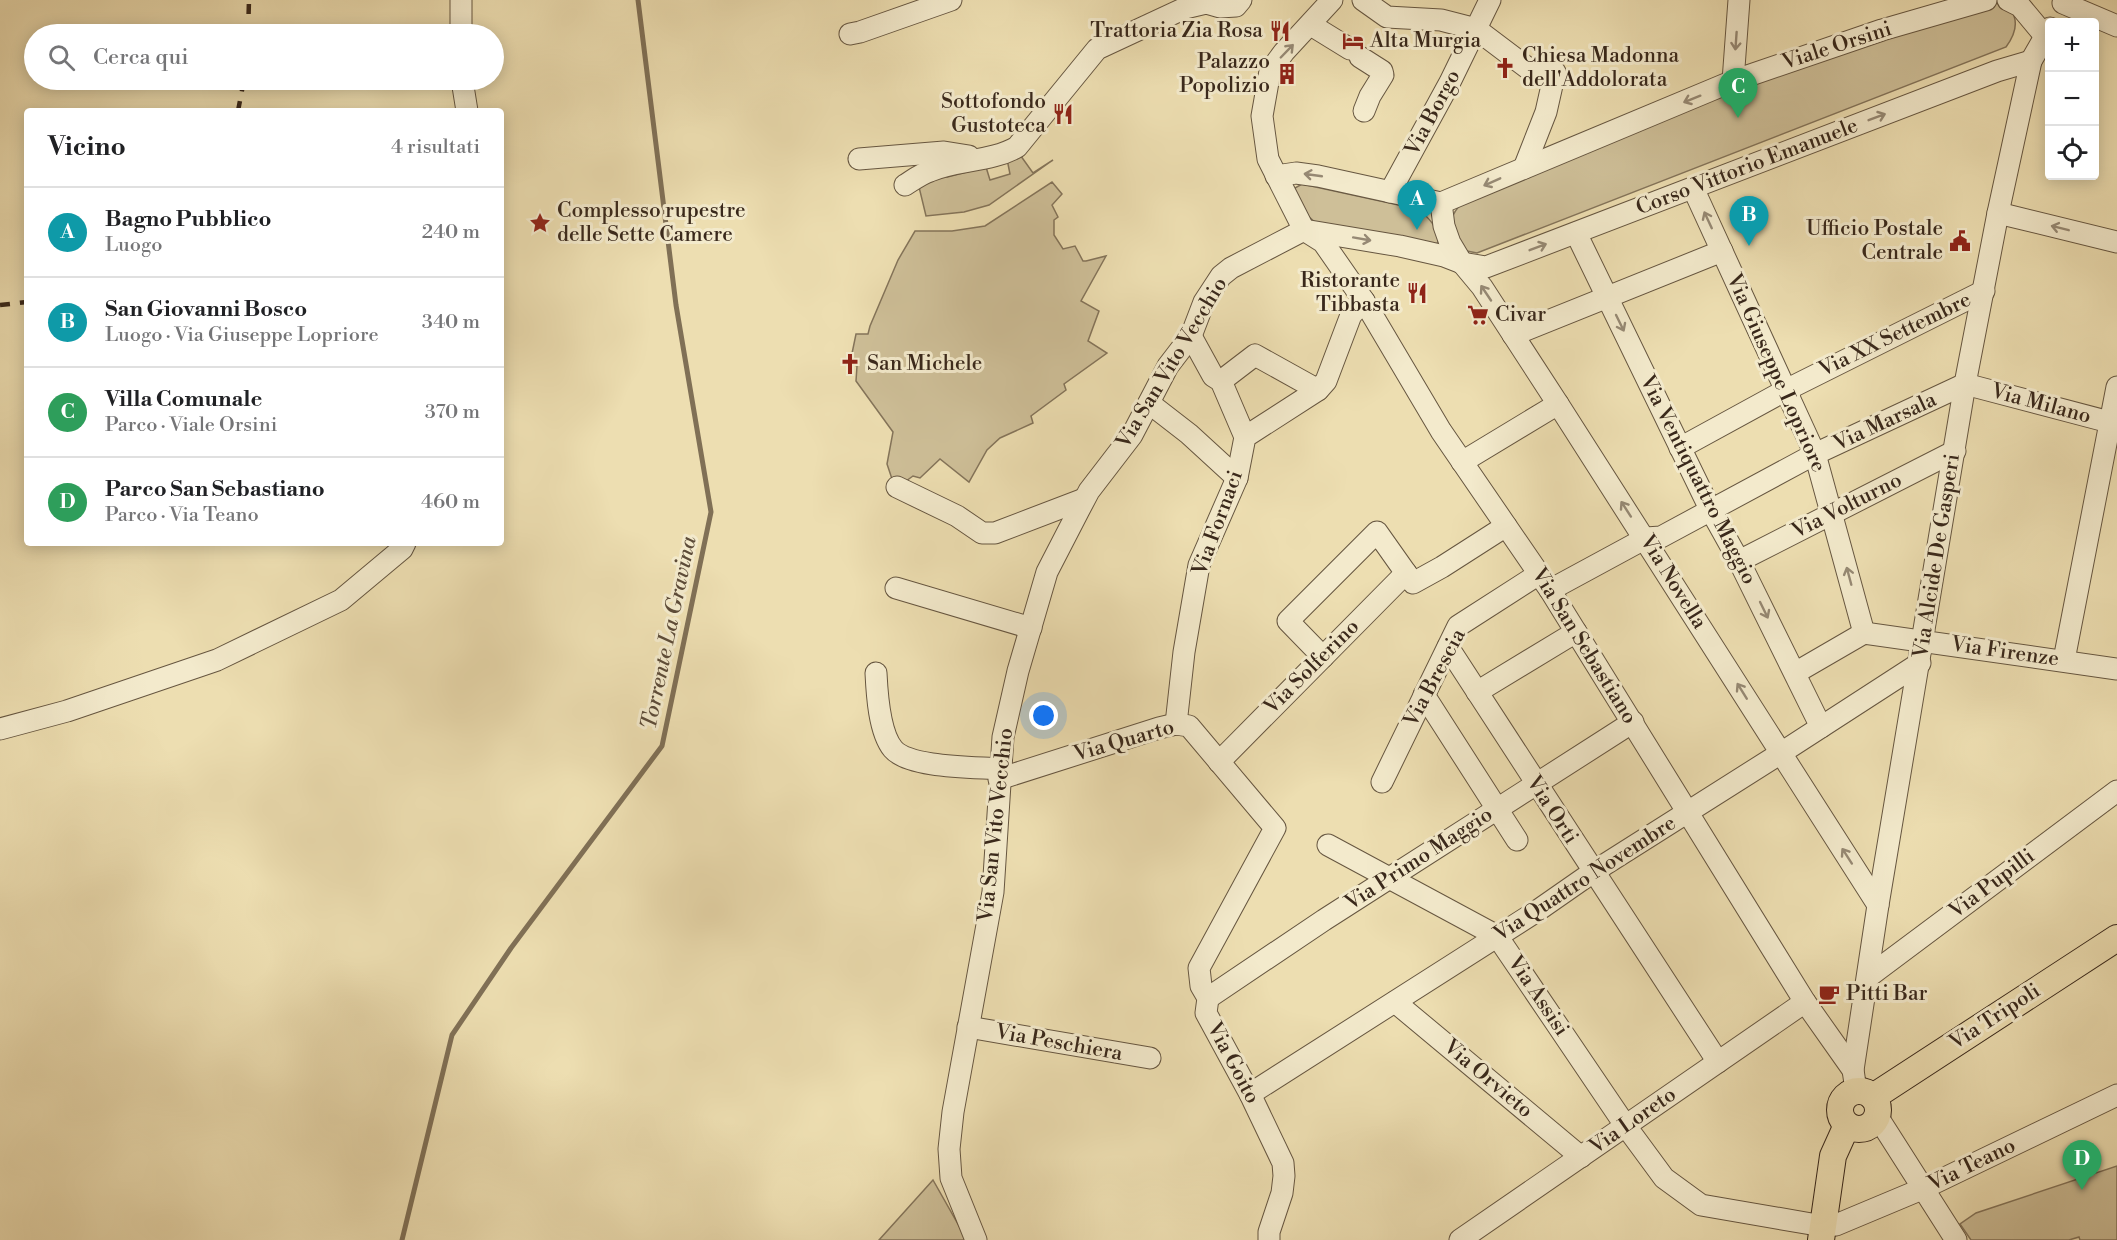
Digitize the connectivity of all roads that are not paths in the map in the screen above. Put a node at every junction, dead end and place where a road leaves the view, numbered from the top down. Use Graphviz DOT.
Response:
graph roads {
  1 [pos="461,0"];
  2 [pos="951,0"];
  3 [pos="1241,0"];
  4 [pos="1332,0"];
  5 [pos="1363,0"];
  6 [pos="1490,0"];
  7 [pos="1739,0"];
  8 [pos="1986,0"];
  9 [pos="2008,0"];
  10 [pos="1202,2"];
  11 [pos="2063,2"];
  12 [pos="2055,18"];
  13 [pos="461,24"];
  14 [pos="1311,25"];
  15 [pos="2045,26"];
  16 [pos="2117,26"];
  17 [pos="1476,29"];
  18 [pos="850,34"];
  19 [pos="2045,36"];
  20 [pos="2031,61"];
  21 [pos="1733,81"];
  22 [pos="464,90"];
  23 [pos="467,108"];
  24 [pos="1364,111"];
  25 [pos="981,158"];
  26 [pos="859,159"];
  27 [pos="1524,168"];
  28 [pos="1276,176"];
  29 [pos="905,185"];
  30 [pos="1693,188"];
  31 [pos="1390,192"];
  32 [pos="1441,203"];
  33 [pos="1998,213"];
  34 [pos="1304,230"];
  35 [pos="1576,232"];
  36 [pos="2117,242"];
  37 [pos="1722,252"];
  38 [pos="1462,263"];
  39 [pos="1984,291"];
  40 [pos="1607,297"];
  41 [pos="1364,301"];
  42 [pos="1513,335"];
  43 [pos="1191,336"];
  44 [pos="1221,381"];
  45 [pos="1965,384"];
  46 [pos="2117,387"];
  47 [pos="1318,390"];
  48 [pos="1786,390"];
  49 [pos="1149,403"];
  50 [pos="1558,404"];
  51 [pos="2114,423"];
  52 [pos="1245,437"];
  53 [pos="1680,448"];
  54 [pos="1955,451"];
  55 [pos="1815,454"];
  56 [pos="1462,462"];
  57 [pos="1237,478"];
  58 [pos="897,487"];
  59 [pos="1084,499"];
  60 [pos="1710,509"];
  61 [pos="1832,513"];
  62 [pos="1506,526"];
  63 [pos="1646,538"];
  64 [pos="404,546"];
  65 [pos="1739,561"];
  66 [pos="1409,578"];
  67 [pos="1545,582"];
  68 [pos="896,588"];
  69 [pos="1031,628"];
  70 [pos="1576,632"];
  71 [pos="1864,633"];
  72 [pos="1924,640"];
  73 [pos="1448,647"];
  74 [pos="1323,657"];
  75 [pos="2064,660"];
  76 [pos="1920,663"];
  77 [pos="2117,669"];
  78 [pos="876,673"];
  79 [pos="1795,673"];
  80 [pos="1477,692"];
  81 [pos="1424,695"];
  82 [pos="1633,722"];
  83 [pos="1176,724"];
  84 [pos="1821,727"];
  85 [pos="0,729"];
  86 [pos="1781,753"];
  87 [pos="1219,762"];
  88 [pos="999,774"];
  89 [pos="1382,782"];
  90 [pos="1535,784"];
  91 [pos="2117,791"];
  92 [pos="1497,809"];
  93 [pos="1689,812"];
  94 [pos="1275,828"];
  95 [pos="1517,840"];
  96 [pos="1328,845"];
  97 [pos="1593,873"];
  98 [pos="1392,878"];
  99 [pos="1878,905"];
  100 [pos="1497,936"];
  101 [pos="2117,938"];
  102 [pos="1868,977"];
  103 [pos="1208,998"];
  104 [pos="1395,1002"];
  105 [pos="1805,1002"];
  106 [pos="968,1027"];
  107 [pos="1150,1058"];
  108 [pos="1718,1062"];
  109 [pos="1865,1093"];
  110 [pos="1251,1094"];
  111 [pos="2117,1095"];
  112 [pos="1625,1125"];
  113 [pos="1847,1125"];
  114 [pos="1581,1157"];
  115 [pos="1922,1189"];
  116 [pos="1822,1233"];
  117 [pos="976,1240"];
  118 [pos="1269,1240"];
  119 [pos="1460,1240"];
  120 [pos="1956,1240"];
  1 -- 13 [label="street"];
  2 -- 18 [label="street"];
  3 -- 10 [label="street"];
  4 -- 14 [label="street"];
  5 -- 17 [label="street"];
  6 -- 17 [label="street, Via Borgo"];
  7 -- 21 [label="street, one-way"];
  8 -- 21 [label="street, Viale Orsini"];
  9 -- 15 [label="street"];
  10 -- 25 [label="street"];
  11 -- 12 [label="street, Via Alcide De Gasperi"];
  11 -- 16 [label="street"];
  14 -- 24 [label="street"];
  28 -- 14 [label="street, one-way"];
  17 -- 27 [label="street"];
  17 -- 31 [label="street, Via Borgo"];
  19 -- 20 [label="street, Via Alcide De Gasperi"];
  30 -- 20 [label="street, Corso Vittorio Emanuele, one-way"];
  20 -- 33 [label="street, Via Alcide De Gasperi"];
  21 -- 27 [label="street, Viale Orsini, one-way"];
  22 -- 23 [label="street"];
  25 -- 26 [label="street"];
  25 -- 29 [label="street"];
  27 -- 32 [label="street, Viale Orsini, one-way"];
  31 -- 28 [label="street, one-way"];
  28 -- 34 [label="street"];
  30 -- 35 [label="street, Corso Vittorio Emanuele"];
  37 -- 30 [label="street, Via Giuseppe Lopriore, one-way"];
  31 -- 32 [label="street"];
  32 -- 38 [label="street, Via Novella"];
  36 -- 33 [label="street, one-way"];
  33 -- 39 [label="street, Via Alcide De Gasperi"];
  34 -- 38 [label="street, Corso Vittorio Emanuele, one-way"];
  34 -- 41 [label="street, Via San Sebastiano"];
  34 -- 43 [label="street, Via San Vito Vecchio"];
  38 -- 35 [label="street, Corso Vittorio Emanuele, one-way"];
  35 -- 40 [label="street, Via Ventiquattro Maggio"];
  37 -- 40 [label="street"];
  37 -- 48 [label="street, Via Giuseppe Lopriore"];
  42 -- 38 [label="street, Via Novella, one-way"];
  39 -- 45 [label="street, Via Alcide De Gasperi"];
  39 -- 48 [label="street, Via XX Settembre"];
  40 -- 42 [label="street"];
  40 -- 53 [label="street, Via Ventiquattro Maggio, one-way"];
  41 -- 47 [label="street"];
  41 -- 56 [label="street, Via San Sebastiano"];
  42 -- 50 [label="street, Via Novella"];
  43 -- 44 [label="street"];
  43 -- 49 [label="street, Via San Vito Vecchio"];
  44 -- 47 [label="street"];
  44 -- 52 [label="street"];
  45 -- 51 [label="street, Via Milano"];
  45 -- 54 [label="street, Via Alcide De Gasperi"];
  45 -- 55 [label="street, Via Marsala"];
  46 -- 51 [label="street"];
  47 -- 52 [label="street"];
  48 -- 53 [label="street, Via XX Settembre"];
  48 -- 55 [label="street, Via Giuseppe Lopriore"];
  49 -- 57 [label="street"];
  49 -- 59 [label="street, Via San Vito Vecchio"];
  50 -- 56 [label="street"];
  63 -- 50 [label="street, Via Novella, one-way"];
  51 -- 75 [label="street"];
  52 -- 57 [label="street, Via Fornaci"];
  53 -- 60 [label="street, Via Ventiquattro Maggio"];
  54 -- 61 [label="street, Via Volturno"];
  54 -- 72 [label="street, Via Alcide De Gasperi"];
  55 -- 60 [label="street, Via Marsala"];
  55 -- 61 [label="street, Via Giuseppe Lopriore"];
  56 -- 62 [label="street, Via San Sebastiano"];
  57 -- 83 [label="street, Via Fornaci"];
  58 -- 59 [label="street"];
  59 -- 69 [label="street, Via San Vito Vecchio"];
  60 -- 63 [label="street, Via Marsala"];
  60 -- 65 [label="street, Via Ventiquattro Maggio"];
  61 -- 65 [label="street, Via Volturno"];
  71 -- 61 [label="street, Via Giuseppe Lopriore, one-way"];
  62 -- 66 [label="street, Via Solferino"];
  62 -- 67 [label="street, Via San Sebastiano"];
  63 -- 67 [label="street, Via Marsala"];
  86 -- 63 [label="street, Via Novella, one-way"];
  64 -- 85 [label="street"];
  65 -- 79 [label="street, Via Ventiquattro Maggio, one-way"];
  66 -- 74 [label="street, Via Solferino"];
  66 -- 74 [label="street"];
  67 -- 70 [label="street, Via San Sebastiano"];
  67 -- 73 [label="street, Via Brescia"];
  68 -- 69 [label="street"];
  69 -- 88 [label="street, Via San Vito Vecchio"];
  70 -- 80 [label="street"];
  70 -- 82 [label="street, Via San Sebastiano"];
  71 -- 72 [label="street, Via Firenze"];
  71 -- 79 [label="street"];
  72 -- 75 [label="street, Via Firenze"];
  72 -- 76 [label="street, Via Alcide De Gasperi"];
  73 -- 80 [label="street, Via Orti"];
  73 -- 81 [label="street, Via Brescia"];
  74 -- 87 [label="street, Via Solferino"];
  75 -- 77 [label="street, Via Firenze"];
  76 -- 84 [label="street, Via Quattro Novembre"];
  76 -- 99 [label="street, Via Alcide De Gasperi"];
  78 -- 88 [label="street"];
  79 -- 84 [label="street, Via Ventiquattro Maggio"];
  80 -- 90 [label="street, Via Orti"];
  81 -- 89 [label="street, Via Brescia"];
  81 -- 92 [label="street"];
  82 -- 90 [label="street, Via Primo Maggio"];
  82 -- 93 [label="street, Via San Sebastiano"];
  83 -- 87 [label="street, Via Quarto"];
  83 -- 88 [label="street, Via Quarto"];
  84 -- 86 [label="street, Via Quattro Novembre"];
  86 -- 93 [label="street, Via Quattro Novembre"];
  99 -- 86 [label="street, Via Novella, one-way"];
  87 -- 94 [label="street, Via Quarto"];
  88 -- 106 [label="street, Via San Vito Vecchio"];
  90 -- 92 [label="street, Via Primo Maggio"];
  90 -- 97 [label="street, Via Orti"];
  91 -- 102 [label="street, Via Pupilli"];
  92 -- 95 [label="street"];
  92 -- 98 [label="street, Via Primo Maggio"];
  93 -- 97 [label="street, Via Quattro Novembre"];
  93 -- 105 [label="street, Via San Sebastiano"];
  94 -- 103 [label="street, Via Goito"];
  96 -- 98 [label="street, Via Assisi"];
  97 -- 100 [label="street, Via Quattro Novembre"];
  97 -- 108 [label="street, Via Orti"];
  98 -- 100 [label="street, Via Assisi"];
  98 -- 103 [label="street, Via Primo Maggio"];
  99 -- 102 [label="street, Via Alcide De Gasperi"];
  100 -- 104 [label="street, Via Quattro Novembre"];
  100 -- 112 [label="street, Via Assisi"];
  101 -- 109 [label="main road, Via Tripoli"];
  102 -- 109 [label="street, Via Alcide De Gasperi"];
  103 -- 110 [label="street, Via Goito"];
  104 -- 110 [label="street, Via Quattro Novembre"];
  104 -- 114 [label="street, Via Orvieto"];
  105 -- 108 [label="street, Via Loreto"];
  105 -- 109 [label="street, Via San Sebastiano"];
  106 -- 107 [label="street, Via Peschiera"];
  106 -- 117 [label="street, Via San Vito Vecchio"];
  108 -- 112 [label="street, Via Loreto"];
  109 -- 113 [label="main road"];
  109 -- 113 [label="main road"];
  109 -- 115 [label="street, Via San Sebastiano"];
  110 -- 118 [label="street, Via Goito"];
  111 -- 115 [label="street, Via Teano"];
  112 -- 114 [label="street, Via Loreto"];
  112 -- 116 [label="street, Via Assisi"];
  113 -- 116 [label="main road"];
  114 -- 119 [label="street, Via Loreto"];
  115 -- 116 [label="street, Via Teano"];
  115 -- 120 [label="street, Via San Sebastiano"];
}
